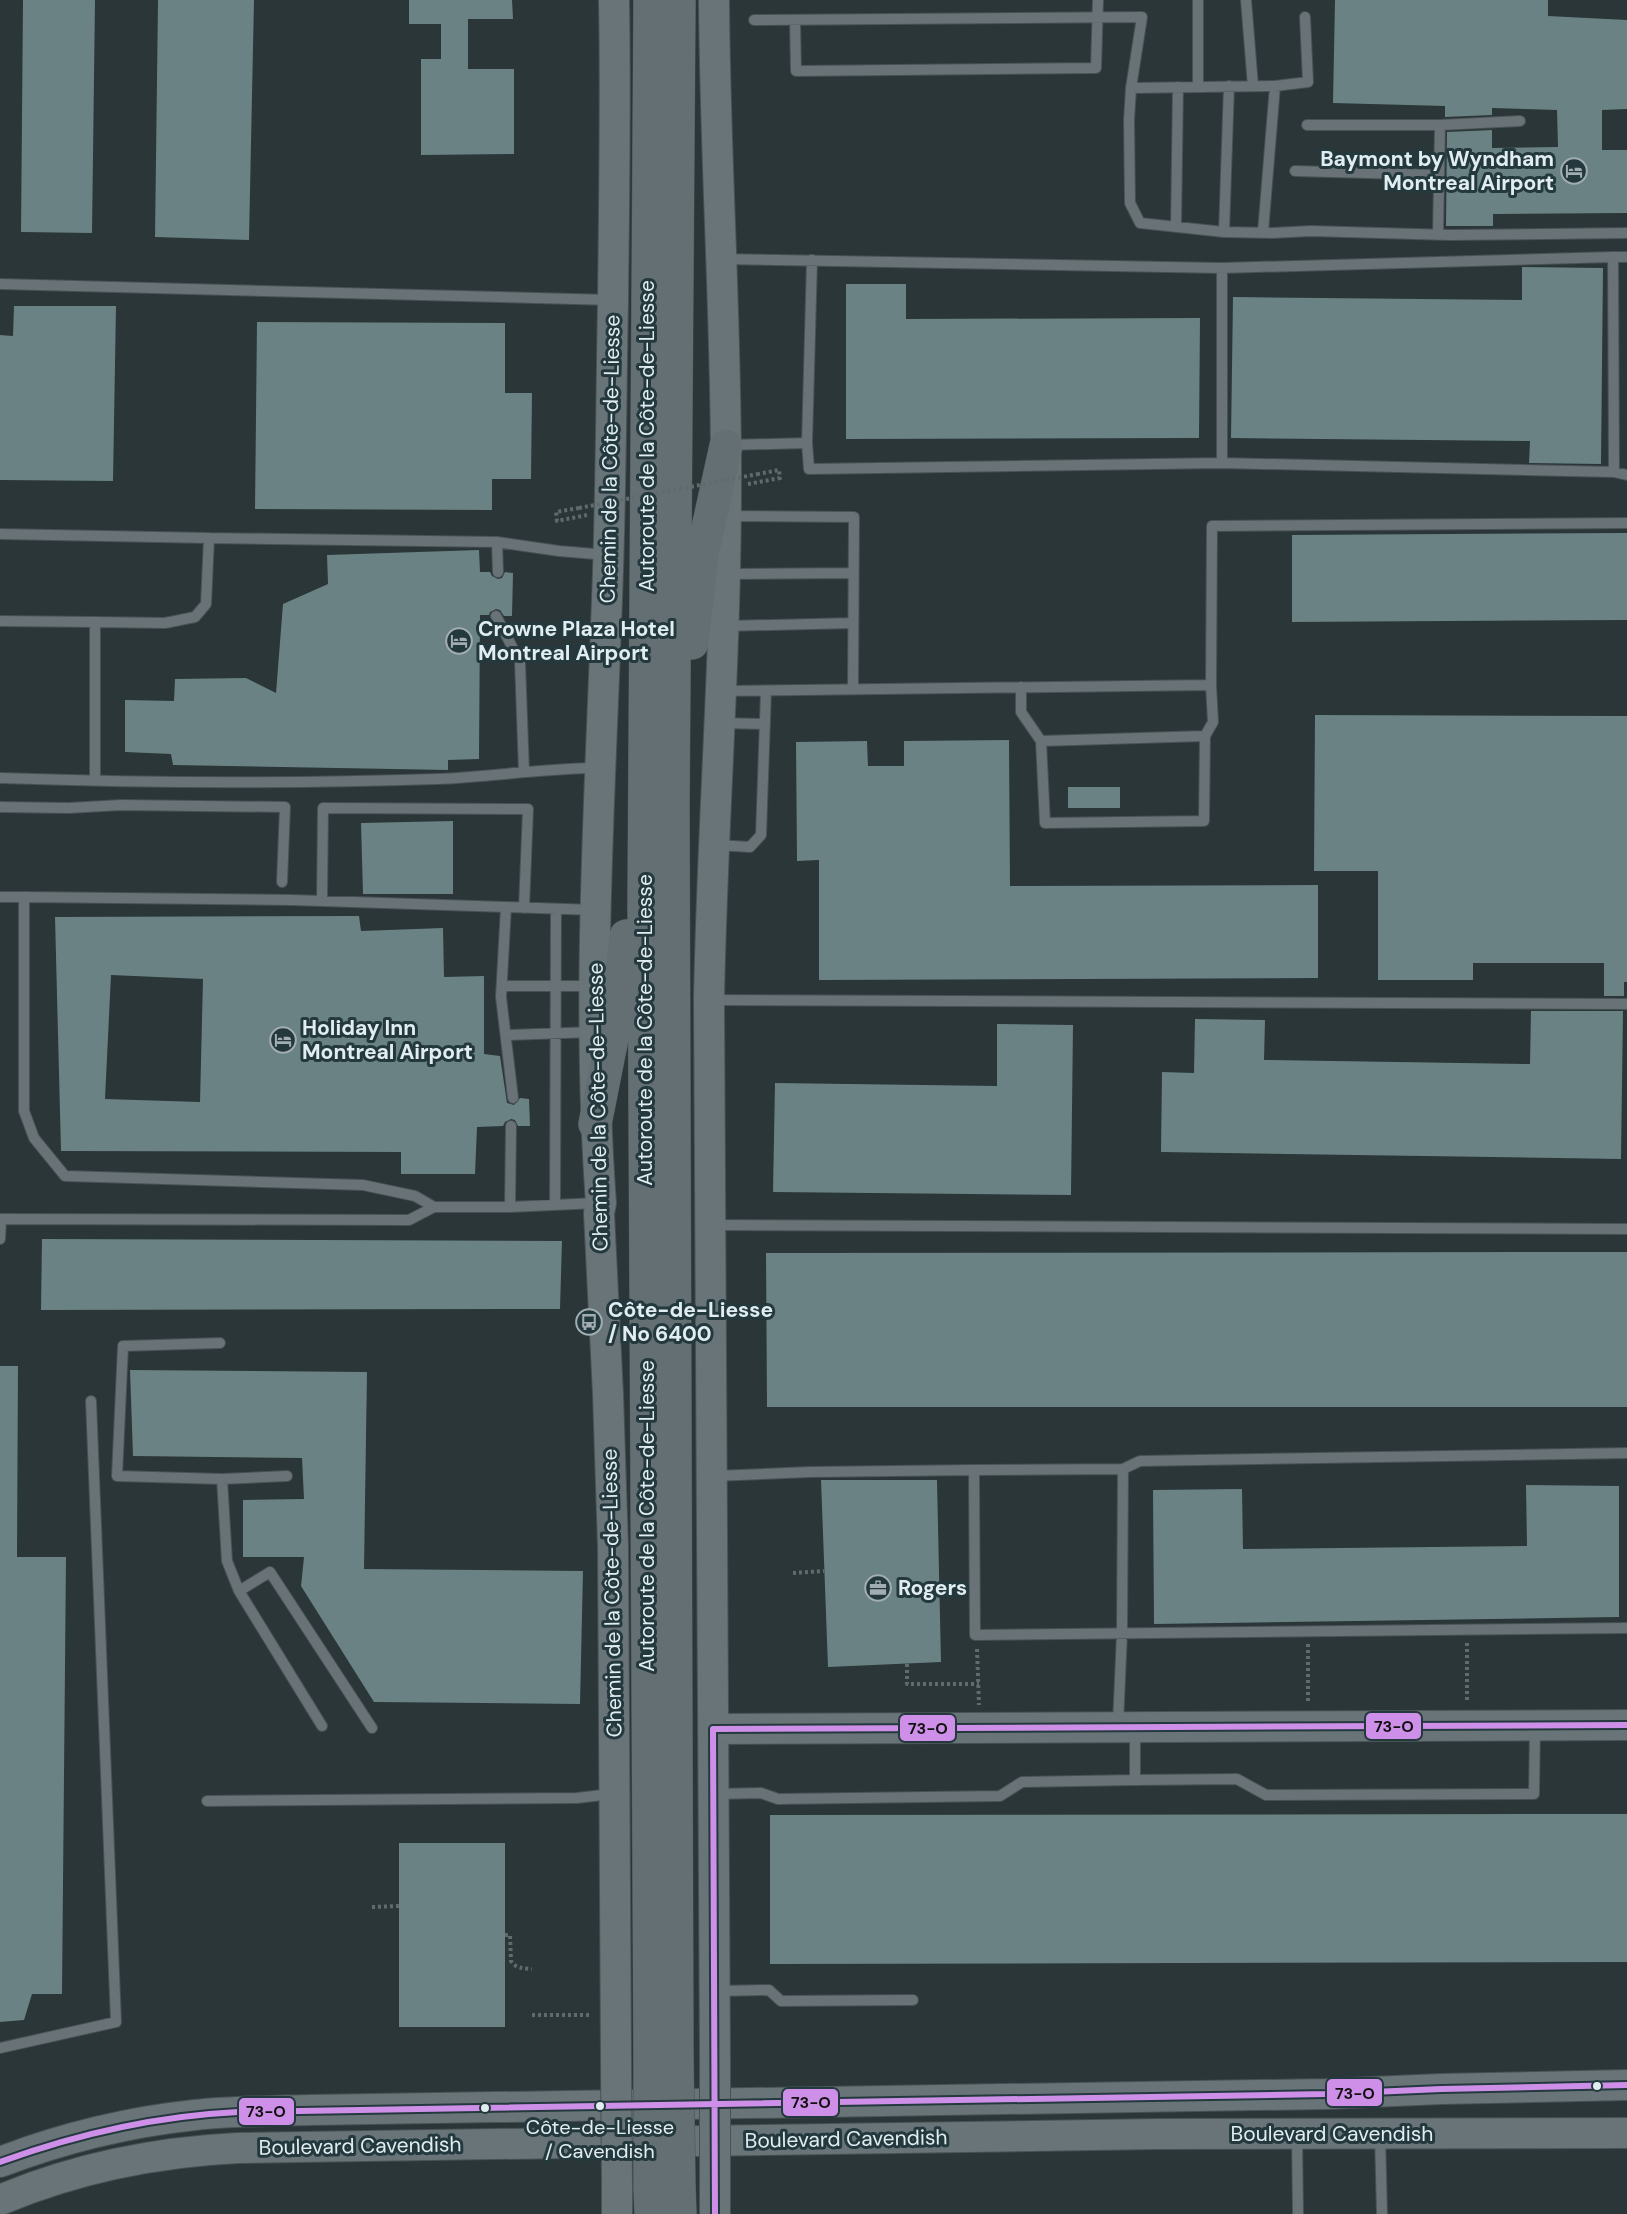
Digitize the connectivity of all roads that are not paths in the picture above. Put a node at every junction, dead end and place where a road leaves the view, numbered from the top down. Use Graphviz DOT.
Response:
graph roads {
  1 [pos="614,0"];
  2 [pos="650,0"];
  3 [pos="679,0"];
  4 [pos="714,0"];
  5 [pos="1098,0"];
  6 [pos="1198,0"];
  7 [pos="1246,0"];
  8 [pos="1305,17"];
  9 [pos="1099,18"];
  10 [pos="754,20"];
  11 [pos="795,20"];
  12 [pos="1229,86"];
  13 [pos="1253,86"];
  14 [pos="1275,86"];
  15 [pos="1178,87"];
  16 [pos="1198,87"];
  17 [pos="1131,88"];
  18 [pos="1520,121"];
  19 [pos="1307,125"];
  20 [pos="1440,125"];
  21 [pos="1295,171"];
  22 [pos="1439,175"];
  23 [pos="1176,227"];
  24 [pos="1224,232"];
  25 [pos="1263,232"];
  26 [pos="1627,233"];
  27 [pos="1438,235"];
  28 [pos="1613,257"];
  29 [pos="1627,257"];
  30 [pos="720,259"];
  31 [pos="812,260"];
  32 [pos="1222,268"];
  33 [pos="0,284"];
  34 [pos="613,300"];
  35 [pos="807,443"];
  36 [pos="726,446"];
  37 [pos="1222,463"];
  38 [pos="1614,472"];
  39 [pos="1627,475"];
  40 [pos="726,516"];
  41 [pos="1627,523"];
  42 [pos="0,534"];
  43 [pos="209,538"];
  44 [pos="497,542"];
  45 [pos="608,555"];
  46 [pos="498,572"];
  47 [pos="854,573"];
  48 [pos="725,574"];
  49 [pos="496,615"];
  50 [pos="0,621"];
  51 [pos="95,622"];
  52 [pos="853,623"];
  53 [pos="724,626"];
  54 [pos="1211,685"];
  55 [pos="1021,687"];
  56 [pos="853,689"];
  57 [pos="721,691"];
  58 [pos="766,691"];
  59 [pos="720,723"];
  60 [pos="765,724"];
  61 [pos="1205,736"];
  62 [pos="1041,741"];
  63 [pos="600,768"];
  64 [pos="524,772"];
  65 [pos="0,778"];
  66 [pos="645,780"];
  67 [pos="95,781"];
  68 [pos="674,806"];
  69 [pos="0,807"];
  70 [pos="713,845"];
  71 [pos="282,882"];
  72 [pos="0,897"];
  73 [pos="24,897"];
  74 [pos="321,900"];
  75 [pos="506,907"];
  76 [pos="524,908"];
  77 [pos="556,909"];
  78 [pos="595,910"];
  79 [pos="502,986"];
  80 [pos="594,986"];
  81 [pos="556,987"];
  82 [pos="709,1000"];
  83 [pos="1627,1004"];
  84 [pos="595,1032"];
  85 [pos="556,1034"];
  86 [pos="507,1035"];
  87 [pos="513,1098"];
  88 [pos="595,1124"];
  89 [pos="511,1126"];
  90 [pos="601,1203"];
  91 [pos="555,1204"];
  92 [pos="434,1207"];
  93 [pos="510,1207"];
  94 [pos="710,1225"];
  95 [pos="1627,1228"];
  96 [pos="0,1239"];
  97 [pos="220,1343"];
  98 [pos="91,1401"];
  99 [pos="1627,1453"];
  100 [pos="1123,1469"];
  101 [pos="974,1470"];
  102 [pos="287,1476"];
  103 [pos="711,1476"];
  104 [pos="222,1479"];
  105 [pos="238,1591"];
  106 [pos="1627,1628"];
  107 [pos="1122,1633"];
  108 [pos="1535,1725"];
  109 [pos="1627,1725"];
  110 [pos="322,1726"];
  111 [pos="1126,1727"];
  112 [pos="372,1728"];
  113 [pos="713,1729"];
  114 [pos="1135,1780"];
  115 [pos="615,1794"];
  116 [pos="714,1794"];
  117 [pos="207,1801"];
  118 [pos="714,1991"];
  119 [pos="913,2000"];
  120 [pos="0,2048"];
  121 [pos="664,2060"];
  122 [pos="1627,2085"];
  123 [pos="1627,2133"];
  124 [pos="1297,2134"];
  125 [pos="1380,2135"];
  126 [pos="0,2162"];
  127 [pos="0,2200"];
  128 [pos="715,2200"];
  129 [pos="617,2201"];
  130 [pos="665,2201"];
  131 [pos="1298,2214"];
  132 [pos="1382,2214"];
  1 -- 34 [label="main road, Chemin de la Côte-de-Liesse"];
  2 -- 66 [label="highway, Autoroute de la Côte-de-Liesse"];
  3 -- 68 [label="highway, Autoroute de la Côte-de-Liesse"];
  4 -- 30 [label="main road"];
  5 -- 9 [label="lane"];
  6 -- 16 [label="lane"];
  7 -- 13 [label="lane"];
  8 -- 14 [label="lane"];
  9 -- 11 [label="lane"];
  9 -- 11 [label="lane"];
  9 -- 17 [label="lane"];
  10 -- 11 [label="lane"];
  12 -- 13 [label="lane"];
  12 -- 16 [label="lane"];
  12 -- 24 [label="lane"];
  13 -- 14 [label="lane"];
  14 -- 25 [label="lane"];
  15 -- 16 [label="lane"];
  15 -- 17 [label="lane"];
  15 -- 23 [label="lane"];
  17 -- 23 [label="lane"];
  18 -- 20 [label="lane"];
  19 -- 20 [label="lane"];
  20 -- 22 [label="lane"];
  21 -- 22 [label="lane"];
  22 -- 27 [label="lane"];
  23 -- 24 [label="lane"];
  24 -- 25 [label="lane"];
  25 -- 27 [label="lane"];
  26 -- 27 [label="lane"];
  28 -- 29 [label="lane"];
  28 -- 32 [label="lane"];
  28 -- 38 [label="lane"];
  30 -- 31 [label="lane"];
  30 -- 36 [label="main road"];
  31 -- 32 [label="lane"];
  31 -- 35 [label="lane"];
  32 -- 37 [label="lane"];
  33 -- 34 [label="lane"];
  34 -- 45 [label="main road, Chemin de la Côte-de-Liesse"];
  35 -- 36 [label="lane"];
  35 -- 37 [label="lane"];
  36 -- 40 [label="main road"];
  36 -- 68 [label="highway"];
  37 -- 38 [label="lane"];
  38 -- 39 [label="lane"];
  40 -- 47 [label="lane"];
  40 -- 48 [label="main road"];
  41 -- 54 [label="lane"];
  42 -- 43 [label="lane"];
  43 -- 44 [label="lane"];
  43 -- 51 [label="lane"];
  44 -- 45 [label="lane"];
  44 -- 46 [label="lane"];
  45 -- 63 [label="main road, Chemin de la Côte-de-Liesse"];
  47 -- 48 [label="lane"];
  47 -- 52 [label="lane"];
  48 -- 53 [label="main road"];
  49 -- 64 [label="lane"];
  50 -- 51 [label="lane"];
  51 -- 67 [label="lane"];
  52 -- 53 [label="lane"];
  52 -- 56 [label="lane"];
  53 -- 57 [label="main road"];
  54 -- 55 [label="lane"];
  54 -- 61 [label="lane"];
  55 -- 56 [label="lane"];
  55 -- 62 [label="lane"];
  56 -- 58 [label="lane"];
  57 -- 58 [label="lane"];
  57 -- 59 [label="main road"];
  58 -- 60 [label="lane"];
  59 -- 60 [label="lane"];
  59 -- 70 [label="main road"];
  60 -- 70 [label="lane"];
  61 -- 62 [label="lane"];
  61 -- 62 [label="lane"];
  63 -- 64 [label="lane"];
  63 -- 78 [label="main road, Chemin de la Côte-de-Liesse"];
  64 -- 67 [label="lane"];
  65 -- 67 [label="lane"];
  66 -- 88 [label="highway"];
  66 -- 121 [label="highway, Autoroute de la Côte-de-Liesse"];
  68 -- 121 [label="highway, Autoroute de la Côte-de-Liesse"];
  69 -- 71 [label="lane"];
  70 -- 82 [label="main road"];
  72 -- 73 [label="lane"];
  73 -- 74 [label="lane"];
  73 -- 92 [label="lane"];
  74 -- 75 [label="lane"];
  74 -- 76 [label="lane"];
  75 -- 76 [label="lane"];
  75 -- 79 [label="lane"];
  76 -- 77 [label="lane"];
  77 -- 78 [label="lane"];
  77 -- 81 [label="lane"];
  78 -- 80 [label="main road, Chemin de la Côte-de-Liesse"];
  79 -- 81 [label="lane"];
  79 -- 86 [label="lane"];
  80 -- 81 [label="lane"];
  80 -- 84 [label="main road, Chemin de la Côte-de-Liesse"];
  81 -- 85 [label="lane"];
  82 -- 83 [label="lane"];
  82 -- 94 [label="main road"];
  84 -- 85 [label="lane"];
  84 -- 88 [label="main road, Chemin de la Côte-de-Liesse"];
  85 -- 86 [label="lane"];
  85 -- 91 [label="lane"];
  86 -- 87 [label="lane"];
  88 -- 90 [label="main road, Chemin de la Côte-de-Liesse"];
  89 -- 93 [label="lane"];
  90 -- 91 [label="lane"];
  90 -- 115 [label="main road, Chemin de la Côte-de-Liesse"];
  91 -- 93 [label="lane"];
  92 -- 93 [label="lane"];
  92 -- 96 [label="lane"];
  94 -- 95 [label="lane"];
  94 -- 103 [label="main road"];
  97 -- 104 [label="lane"];
  98 -- 120 [label="lane"];
  99 -- 100 [label="lane"];
  100 -- 101 [label="lane"];
  100 -- 107 [label="lane"];
  101 -- 103 [label="lane"];
  101 -- 107 [label="lane"];
  102 -- 104 [label="lane"];
  103 -- 113 [label="main road"];
  104 -- 105 [label="lane"];
  105 -- 110 [label="lane"];
  105 -- 112 [label="lane"];
  106 -- 107 [label="lane"];
  107 -- 111 [label="lane"];
  108 -- 109 [label="main road"];
  108 -- 111 [label="main road"];
  108 -- 114 [label="lane"];
  111 -- 113 [label="main road"];
  111 -- 114 [label="lane"];
  113 -- 116 [label="main road"];
  114 -- 116 [label="lane"];
  115 -- 117 [label="lane"];
  115 -- 129 [label="main road, Chemin de la Côte-de-Liesse, bridge"];
  116 -- 118 [label="main road"];
  118 -- 119 [label="lane"];
  118 -- 128 [label="main road, bridge"];
  121 -- 130 [label="highway, bridge"];
  122 -- 126 [label="main road, Boulevard Cavendish"];
  123 -- 125 [label="main road, Boulevard Cavendish"];
  124 -- 125 [label="main road, Boulevard Cavendish"];
  124 -- 127 [label="main road, Boulevard Cavendish"];
  124 -- 131 [label="lane"];
  125 -- 132 [label="lane"];
}
